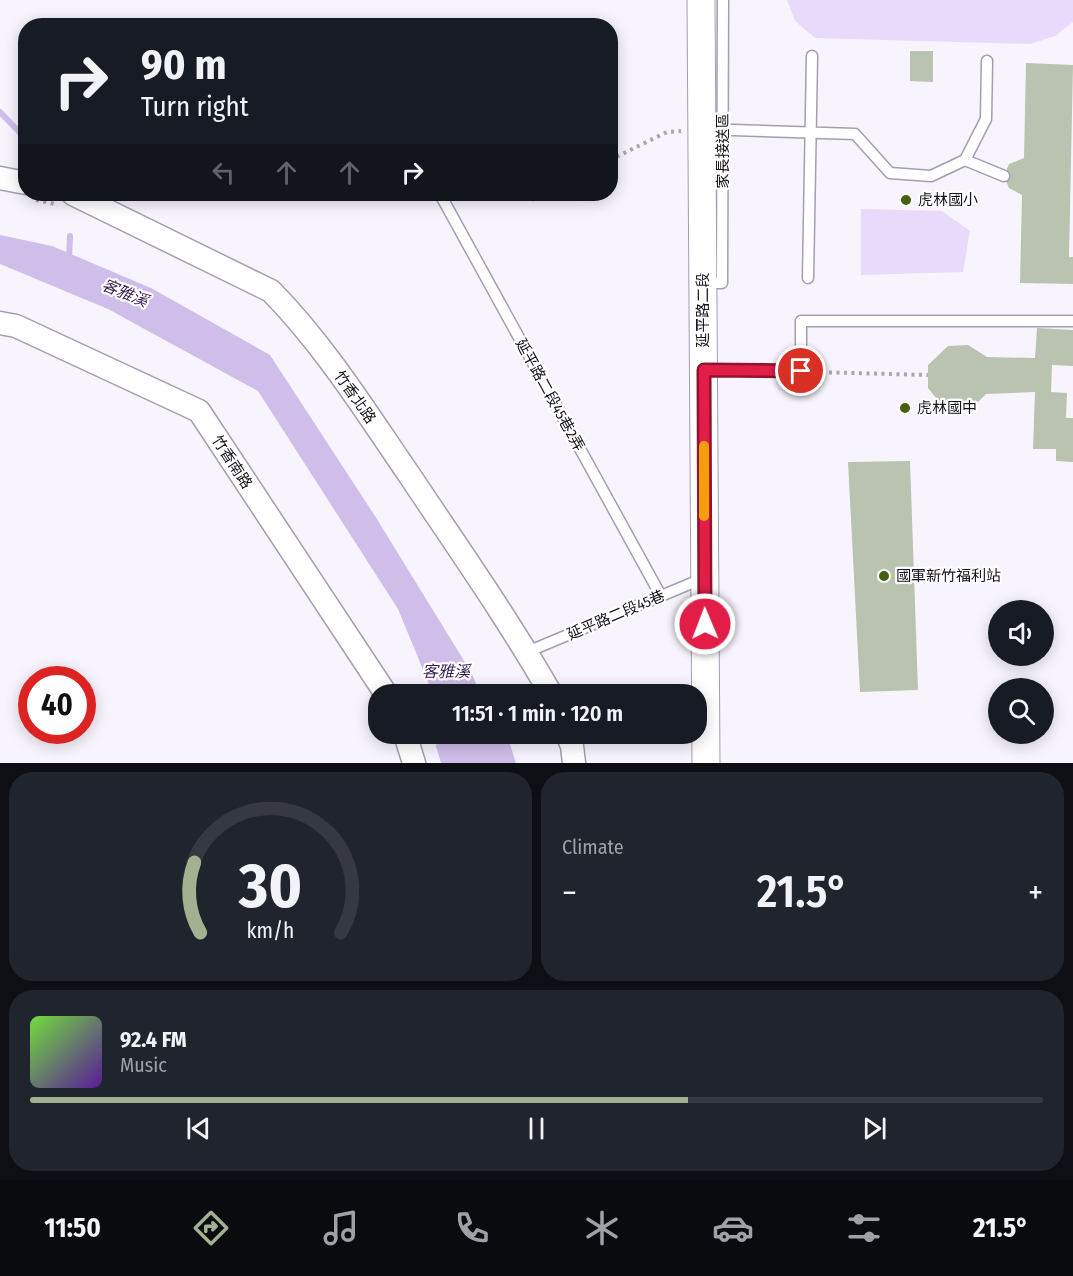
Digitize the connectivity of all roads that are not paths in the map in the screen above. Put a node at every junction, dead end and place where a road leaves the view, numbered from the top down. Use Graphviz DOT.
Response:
graph roads {
  1 [pos="701,0"];
  2 [pos="723,0"];
  3 [pos="812,56"];
  4 [pos="987,61"];
  5 [pos="713,130"];
  6 [pos="812,133"];
  7 [pos="965,160"];
  8 [pos="1005,176"];
  9 [pos="0,178"];
  10 [pos="18,186"];
  11 [pos="70,201"];
  12 [pos="444,201"];
  13 [pos="808,278"];
  14 [pos="1073,321"];
  15 [pos="0,323"];
  16 [pos="704,370"];
  17 [pos="705,578"];
  18 [pos="661,596"];
  19 [pos="527,652"];
  20 [pos="380,684"];
  21 [pos="545,684"];
  22 [pos="408,744"];
  23 [pos="571,744"];
  24 [pos="414,763"];
  25 [pos="574,763"];
  26 [pos="706,763"];
  1 -- 5 [label="street, 延平路二段"];
  2 -- 5 [label="lane, 家長接送區"];
  3 -- 6 [label="lane"];
  4 -- 7 [label="lane"];
  5 -- 6 [label="lane"];
  5 -- 16 [label="street, 延平路二段"];
  6 -- 7 [label="lane"];
  6 -- 13 [label="lane"];
  7 -- 8 [label="lane"];
  9 -- 10 [label="street"];
  11 -- 19 [label="street, 竹香北路"];
  12 -- 18 [label="lane, 延平路二段45巷2弄"];
  14 -- 16 [label="lane"];
  15 -- 20 [label="street, 竹香南路"];
  16 -- 17 [label="street, 延平路二段"];
  17 -- 18 [label="lane, 延平路二段45巷"];
  17 -- 26 [label="street, 延平路二段"];
  18 -- 19 [label="lane, 延平路二段45巷"];
  19 -- 21 [label="street, 竹香北路"];
  22 -- 24 [label="street"];
  23 -- 25 [label="street"];
}
